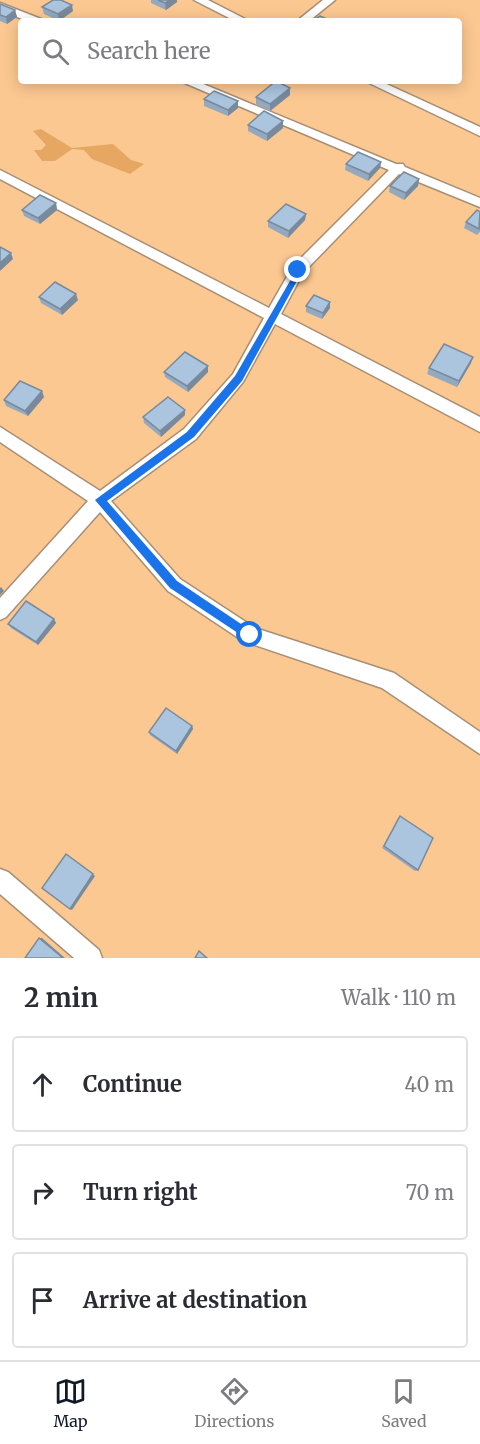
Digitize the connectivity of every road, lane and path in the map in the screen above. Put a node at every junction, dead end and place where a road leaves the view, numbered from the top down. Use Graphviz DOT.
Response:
graph roads {
  1 [pos="199,0"];
  2 [pos="330,0"];
  3 [pos="0,6"];
  4 [pos="30,18"];
  5 [pos="238,18"];
  6 [pos="306,18"];
  7 [pos="193,84"];
  8 [pos="377,84"];
  9 [pos="480,132"];
  10 [pos="399,167"];
  11 [pos="0,174"];
  12 [pos="480,203"];
  13 [pos="274,318"];
  14 [pos="480,424"];
  15 [pos="0,434"];
  16 [pos="100,500"];
  17 [pos="0,611"];
  18 [pos="480,744"];
  19 [pos="0,880"];
  20 [pos="91,958"];
  1 -- 5 [label="lane"];
  2 -- 6 [label="lane"];
  3 -- 4 [label="lane"];
  7 -- 10 [label="lane"];
  8 -- 9 [label="lane"];
  10 -- 12 [label="lane"];
  10 -- 13 [label="lane"];
  11 -- 13 [label="lane"];
  13 -- 14 [label="lane"];
  13 -- 16 [label="lane"];
  15 -- 16 [label="lane"];
  16 -- 17 [label="lane"];
  16 -- 18 [label="lane"];
  19 -- 20 [label="lane"];
}
